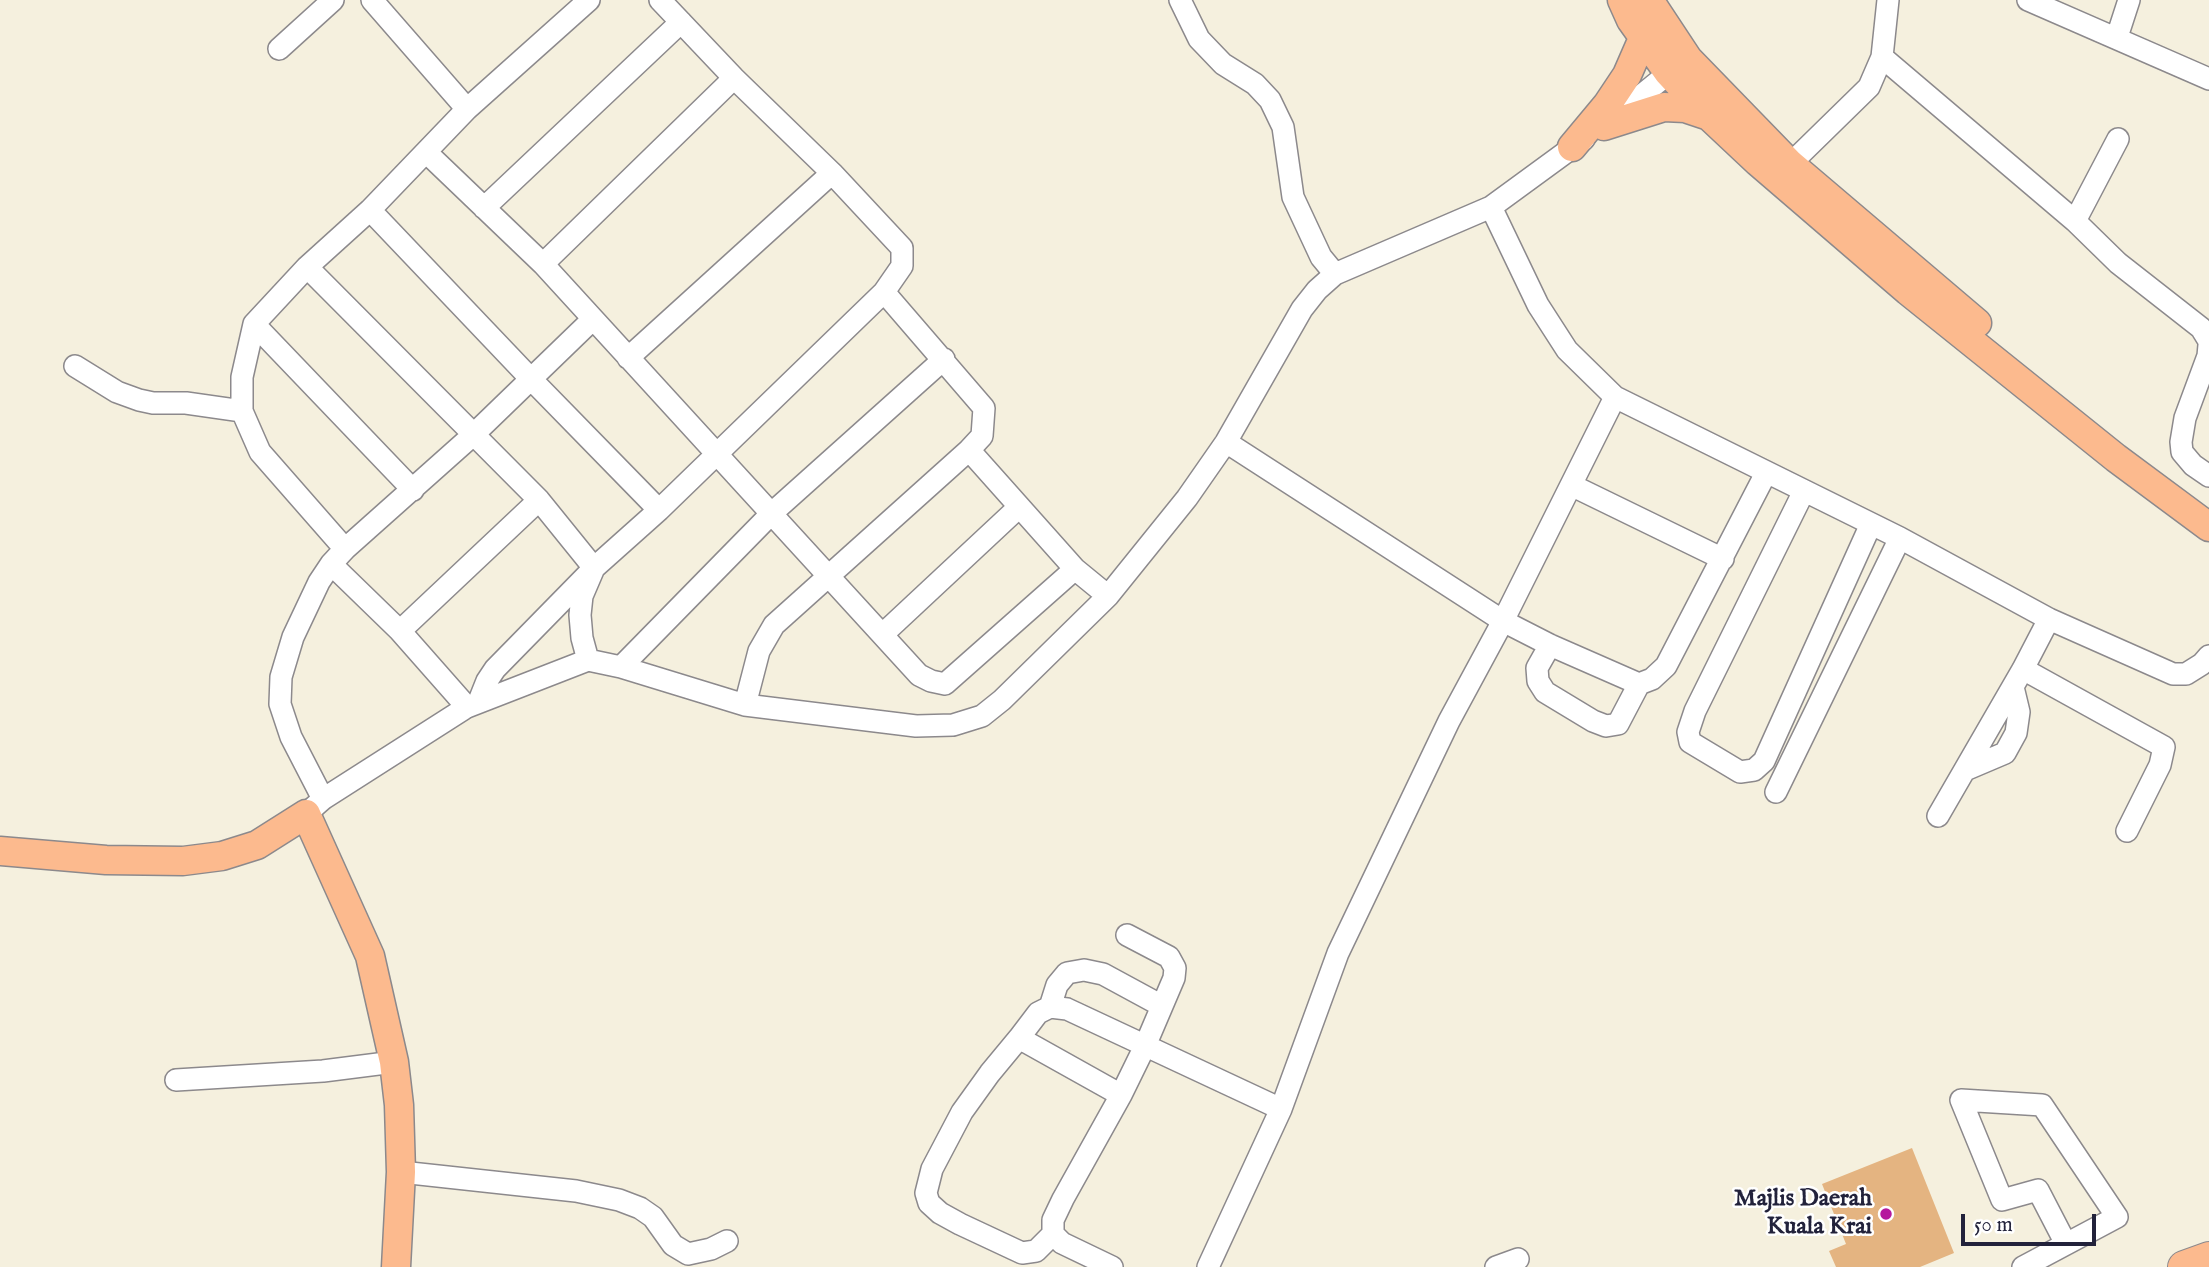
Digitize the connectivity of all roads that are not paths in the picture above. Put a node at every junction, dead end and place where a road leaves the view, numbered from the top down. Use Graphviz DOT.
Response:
graph roads {
  1 [pos="333,0"];
  2 [pos="372,0"];
  3 [pos="589,0"];
  4 [pos="660,0"];
  5 [pos="1180,0"];
  6 [pos="1622,0"];
  7 [pos="1649,0"];
  8 [pos="1888,0"];
  9 [pos="2028,0"];
  10 [pos="2129,0"];
  11 [pos="681,22"];
  12 [pos="1644,36"];
  13 [pos="2117,37"];
  14 [pos="279,49"];
  15 [pos="1882,57"];
  16 [pos="1678,66"];
  17 [pos="734,78"];
  18 [pos="2209,79"];
  19 [pos="467,109"];
  20 [pos="1709,117"];
  21 [pos="1604,126"];
  22 [pos="2118,139"];
  23 [pos="1572,147"];
  24 [pos="426,152"];
  25 [pos="1783,171"];
  26 [pos="832,173"];
  27 [pos="1492,207"];
  28 [pos="484,208"];
  29 [pos="370,209"];
  30 [pos="2075,221"];
  31 [pos="543,264"];
  32 [pos="307,267"];
  33 [pos="1335,274"];
  34 [pos="884,292"];
  35 [pos="593,319"];
  36 [pos="254,324"];
  37 [pos="2209,343"];
  38 [pos="628,358"];
  39 [pos="944,359"];
  40 [pos="75,366"];
  41 [pos="530,378"];
  42 [pos="1615,397"];
  43 [pos="242,411"];
  44 [pos="473,435"];
  45 [pos="1226,442"];
  46 [pos="969,450"];
  47 [pos="718,453"];
  48 [pos="1766,473"];
  49 [pos="2209,476"];
  50 [pos="1572,485"];
  51 [pos="413,490"];
  52 [pos="1804,491"];
  53 [pos="539,500"];
  54 [pos="2209,506"];
  55 [pos="1018,508"];
  56 [pos="659,510"];
  57 [pos="772,513"];
  58 [pos="1871,524"];
  59 [pos="2209,527"];
  60 [pos="1900,538"];
  61 [pos="338,556"];
  62 [pos="1723,559"];
  63 [pos="594,568"];
  64 [pos="1075,569"];
  65 [pos="828,576"];
  66 [pos="1108,596"];
  67 [pos="2049,619"];
  68 [pos="1503,621"];
  69 [pos="400,631"];
  70 [pos="883,634"];
  71 [pos="1550,645"];
  72 [pos="2209,656"];
  73 [pos="588,660"];
  74 [pos="621,667"];
  75 [pos="2018,678"];
  76 [pos="1639,684"];
  77 [pos="473,704"];
  78 [pos="745,705"];
  79 [pos="1776,792"];
  80 [pos="314,807"];
  81 [pos="1938,816"];
  82 [pos="2127,831"];
  83 [pos="0,851"];
  84 [pos="1127,935"];
  85 [pos="1162,1006"];
  86 [pos="1050,1007"];
  87 [pos="1018,1038"];
  88 [pos="1145,1046"];
  89 [pos="394,1062"];
  90 [pos="176,1080"];
  91 [pos="1121,1094"];
  92 [pos="1281,1109"];
  93 [pos="401,1172"];
  94 [pos="1053,1234"];
  95 [pos="727,1241"];
  96 [pos="2066,1244"];
  97 [pos="2209,1258"];
  98 [pos="1518,1259"];
  99 [pos="396,1267"];
  100 [pos="1112,1267"];
  101 [pos="1208,1267"];
  102 [pos="1496,1267"];
  103 [pos="2023,1267"];
  104 [pos="2184,1267"];
  1 -- 14 [label="street"];
  2 -- 19 [label="street"];
  3 -- 19 [label="street"];
  4 -- 11 [label="street"];
  5 -- 33 [label="street"];
  6 -- 12 [label="main road"];
  7 -- 16 [label="main road"];
  8 -- 15 [label="street"];
  9 -- 13 [label="street"];
  10 -- 13 [label="street"];
  11 -- 17 [label="street"];
  11 -- 28 [label="street"];
  12 -- 16 [label="main road"];
  12 -- 23 [label="main road"];
  13 -- 18 [label="street"];
  15 -- 25 [label="street"];
  15 -- 30 [label="street"];
  16 -- 20 [label="main road"];
  16 -- 21 [label="street"];
  16 -- 25 [label="main road"];
  17 -- 26 [label="street"];
  17 -- 31 [label="street"];
  19 -- 24 [label="street"];
  20 -- 21 [label="main road"];
  20 -- 25 [label="main road"];
  21 -- 23 [label="street"];
  22 -- 30 [label="street"];
  23 -- 27 [label="street"];
  24 -- 28 [label="street"];
  24 -- 29 [label="street"];
  25 -- 54 [label="main road"];
  25 -- 59 [label="main road"];
  26 -- 34 [label="street"];
  26 -- 38 [label="street"];
  27 -- 33 [label="street"];
  27 -- 42 [label="street"];
  28 -- 31 [label="street"];
  29 -- 32 [label="street"];
  29 -- 41 [label="street"];
  30 -- 37 [label="street"];
  31 -- 35 [label="street"];
  32 -- 36 [label="street"];
  32 -- 44 [label="street"];
  33 -- 45 [label="street"];
  34 -- 39 [label="street"];
  34 -- 47 [label="street"];
  35 -- 38 [label="street"];
  35 -- 41 [label="street"];
  36 -- 43 [label="street"];
  36 -- 51 [label="street"];
  37 -- 49 [label="street"];
  38 -- 47 [label="street"];
  39 -- 46 [label="street"];
  39 -- 57 [label="street"];
  40 -- 43 [label="street"];
  41 -- 44 [label="street"];
  41 -- 56 [label="street"];
  42 -- 48 [label="street"];
  42 -- 50 [label="street"];
  43 -- 61 [label="street"];
  44 -- 51 [label="street"];
  44 -- 53 [label="street"];
  45 -- 66 [label="street"];
  45 -- 68 [label="street"];
  46 -- 55 [label="street"];
  46 -- 65 [label="street"];
  47 -- 56 [label="street"];
  47 -- 57 [label="street"];
  48 -- 52 [label="street"];
  48 -- 62 [label="street"];
  50 -- 62 [label="street"];
  50 -- 68 [label="street"];
  51 -- 61 [label="street"];
  52 -- 58 [label="street"];
  52 -- 58 [label="street"];
  53 -- 63 [label="street"];
  53 -- 69 [label="street"];
  55 -- 64 [label="street"];
  55 -- 70 [label="street"];
  56 -- 63 [label="street"];
  57 -- 65 [label="street"];
  57 -- 74 [label="street"];
  58 -- 60 [label="street"];
  60 -- 67 [label="street"];
  60 -- 79 [label="street"];
  61 -- 69 [label="street"];
  61 -- 80 [label="street"];
  62 -- 76 [label="street"];
  63 -- 73 [label="street"];
  63 -- 77 [label="street"];
  64 -- 66 [label="street"];
  64 -- 70 [label="street"];
  65 -- 70 [label="street"];
  65 -- 78 [label="street"];
  66 -- 78 [label="street"];
  67 -- 72 [label="street"];
  67 -- 75 [label="street"];
  68 -- 71 [label="street"];
  68 -- 92 [label="street"];
  69 -- 77 [label="street"];
  71 -- 76 [label="street"];
  71 -- 76 [label="street"];
  73 -- 74 [label="street"];
  73 -- 77 [label="street"];
  74 -- 78 [label="street"];
  75 -- 81 [label="street"];
  75 -- 82 [label="street"];
  77 -- 80 [label="street"];
  80 -- 83 [label="main road"];
  80 -- 89 [label="main road"];
  84 -- 85 [label="street"];
  85 -- 86 [label="street"];
  85 -- 88 [label="street"];
  86 -- 87 [label="street"];
  86 -- 88 [label="street"];
  87 -- 91 [label="street"];
  87 -- 94 [label="street"];
  88 -- 91 [label="street"];
  88 -- 92 [label="street"];
  89 -- 90 [label="street"];
  89 -- 93 [label="main road"];
  91 -- 94 [label="street"];
  92 -- 101 [label="street"];
  93 -- 95 [label="street"];
  93 -- 99 [label="main road"];
  94 -- 100 [label="street"];
  96 -- 96 [label="street"];
  96 -- 103 [label="street"];
  97 -- 104 [label="highway"];
  98 -- 102 [label="street"];
}
